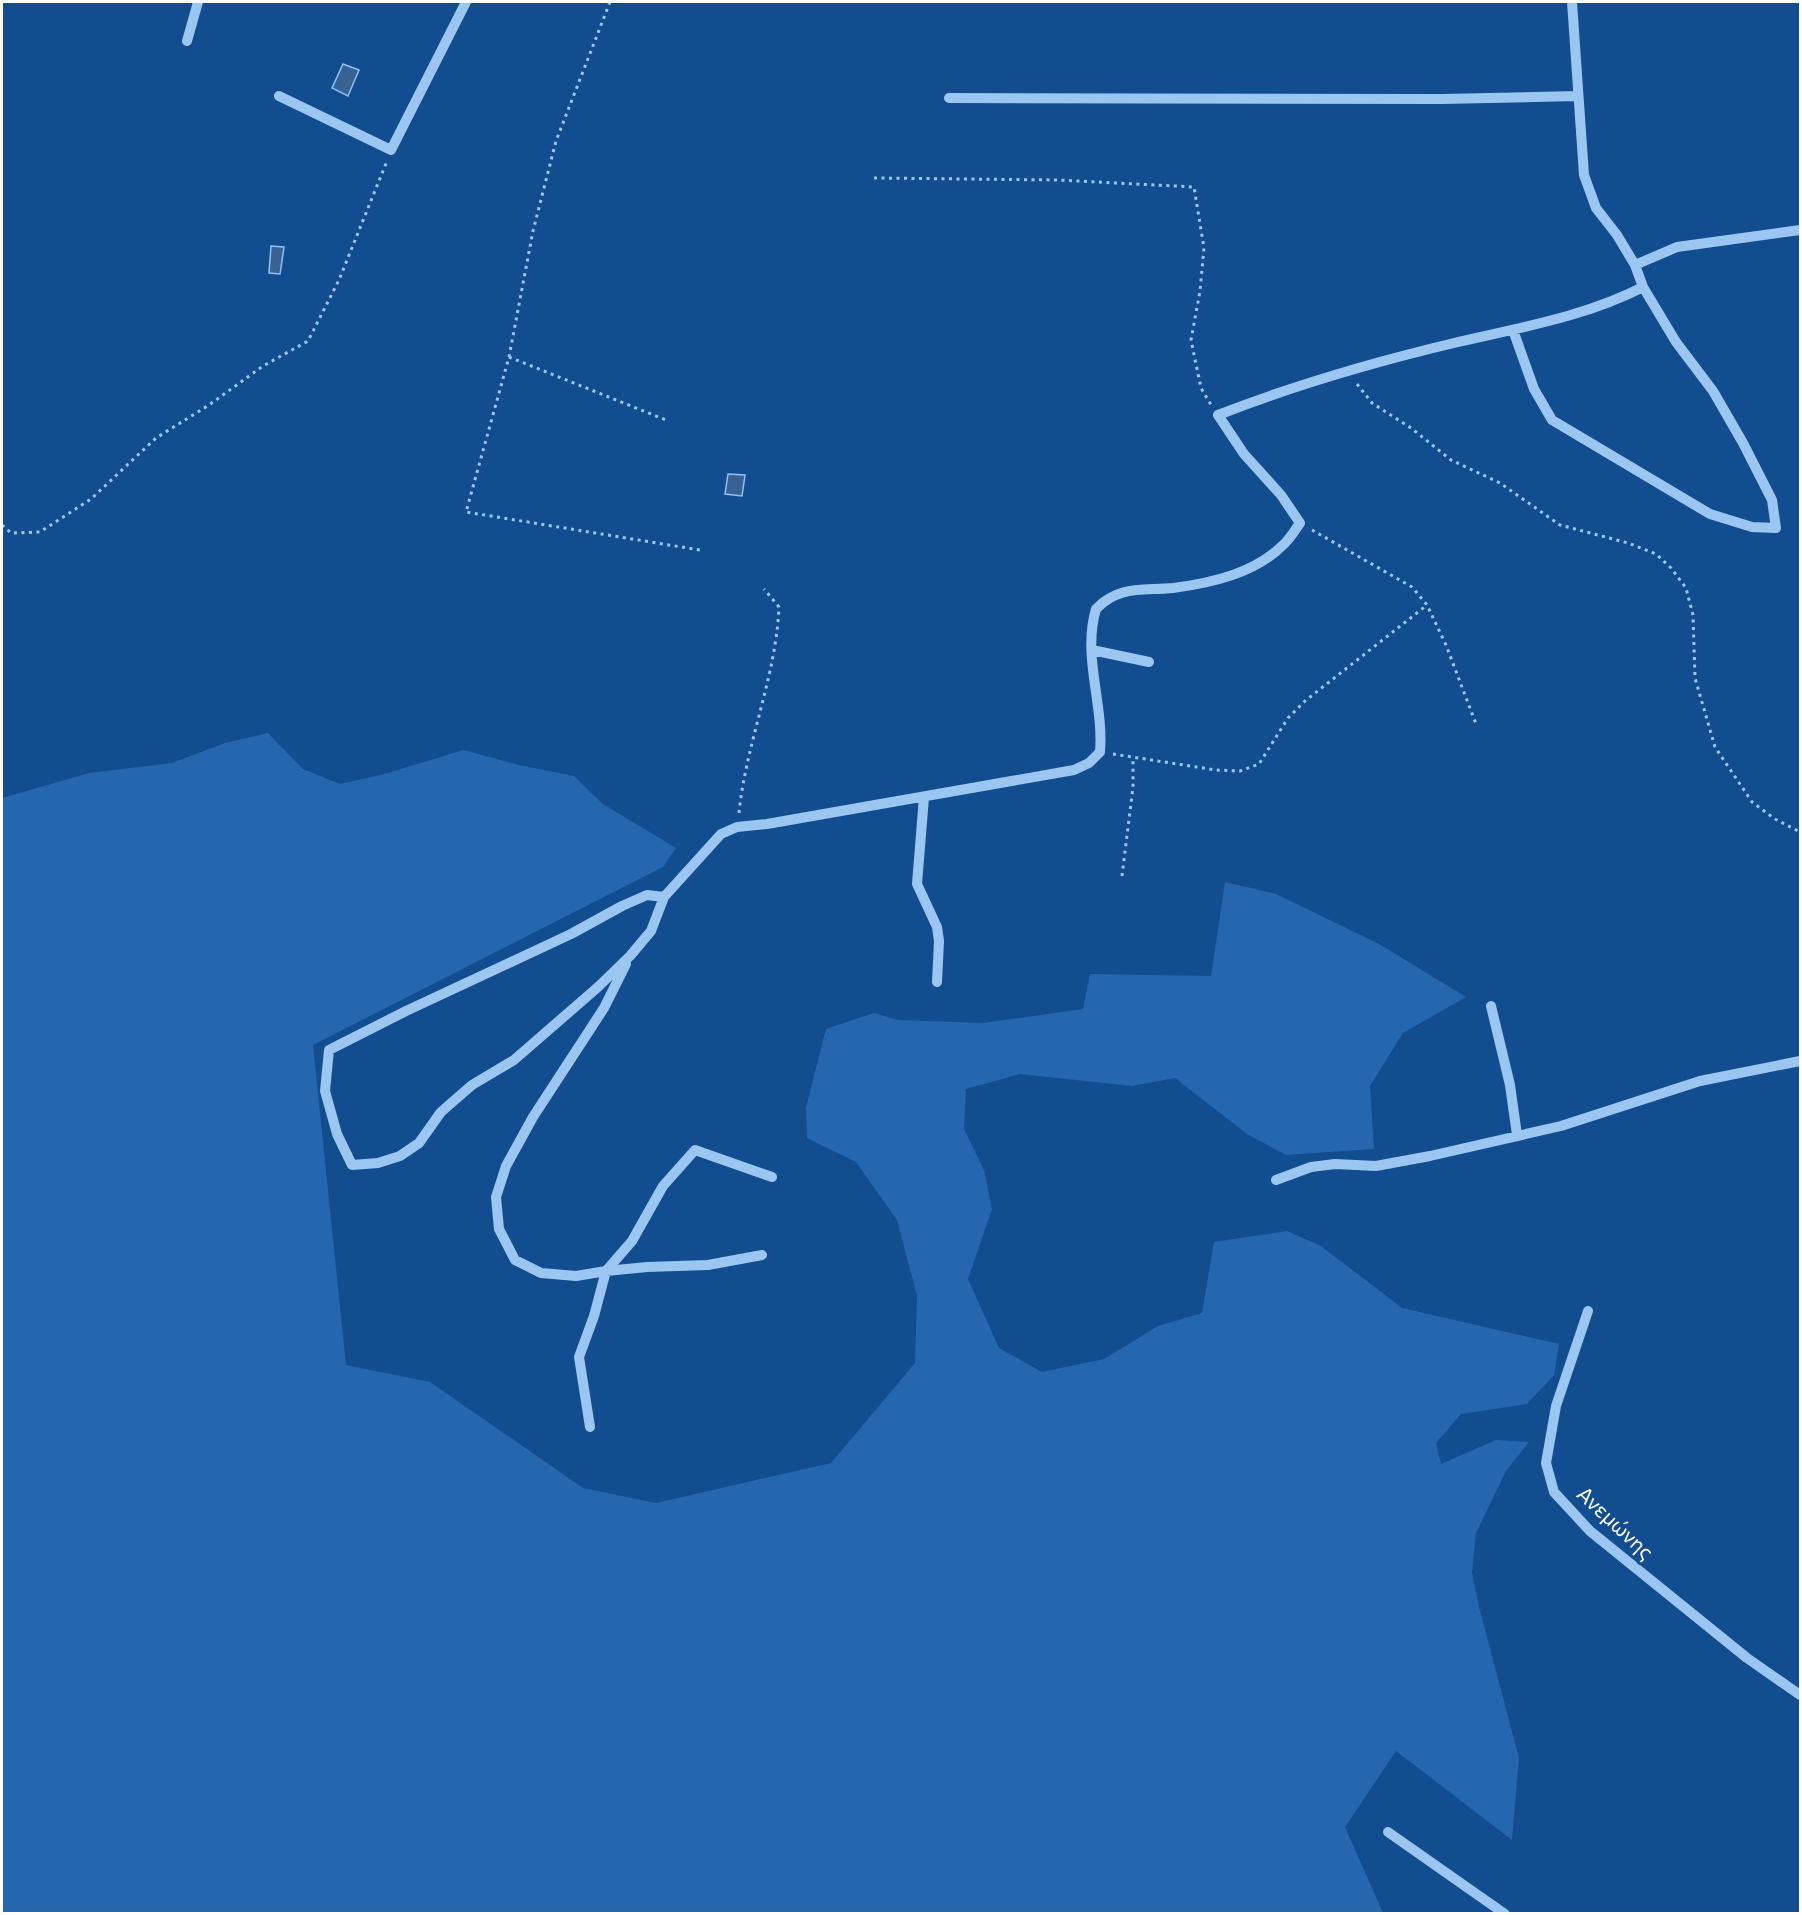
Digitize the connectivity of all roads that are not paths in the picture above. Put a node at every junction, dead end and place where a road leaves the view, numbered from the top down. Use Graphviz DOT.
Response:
graph roads {
  1 [pos="198,2"];
  2 [pos="466,2"];
  3 [pos="1572,2"];
  4 [pos="187,41"];
  5 [pos="279,96"];
  6 [pos="1577,96"];
  7 [pos="949,98"];
  8 [pos="1800,230"];
  9 [pos="1635,265"];
  10 [pos="1643,287"];
  11 [pos="1513,330"];
  12 [pos="1092,650"];
  13 [pos="1149,662"];
  14 [pos="924,797"];
  15 [pos="664,897"];
  16 [pos="630,956"];
  17 [pos="938,982"];
  18 [pos="1491,1006"];
  19 [pos="1800,1061"];
  20 [pos="1517,1135"];
  21 [pos="772,1177"];
  22 [pos="1276,1180"];
  23 [pos="762,1255"];
  24 [pos="606,1271"];
  25 [pos="1588,1311"];
  26 [pos="590,1427"];
  27 [pos="1800,1695"];
  28 [pos="1388,1832"];
  29 [pos="1505,1914"];
  1 -- 4 [label="street"];
  2 -- 5 [label="street"];
  3 -- 6 [label="street"];
  6 -- 7 [label="street"];
  6 -- 9 [label="street"];
  8 -- 9 [label="street"];
  9 -- 10 [label="street"];
  10 -- 11 [label="street"];
  10 -- 11 [label="street"];
  11 -- 12 [label="street"];
  12 -- 13 [label="street"];
  12 -- 14 [label="street"];
  14 -- 15 [label="street"];
  14 -- 17 [label="street"];
  15 -- 16 [label="street"];
  15 -- 16 [label="street"];
  16 -- 24 [label="street"];
  18 -- 20 [label="street"];
  19 -- 20 [label="street"];
  20 -- 22 [label="street"];
  21 -- 24 [label="street"];
  23 -- 24 [label="street"];
  24 -- 26 [label="street"];
  25 -- 27 [label="street, Ανεμώνης"];
  28 -- 29 [label="street"];
}
